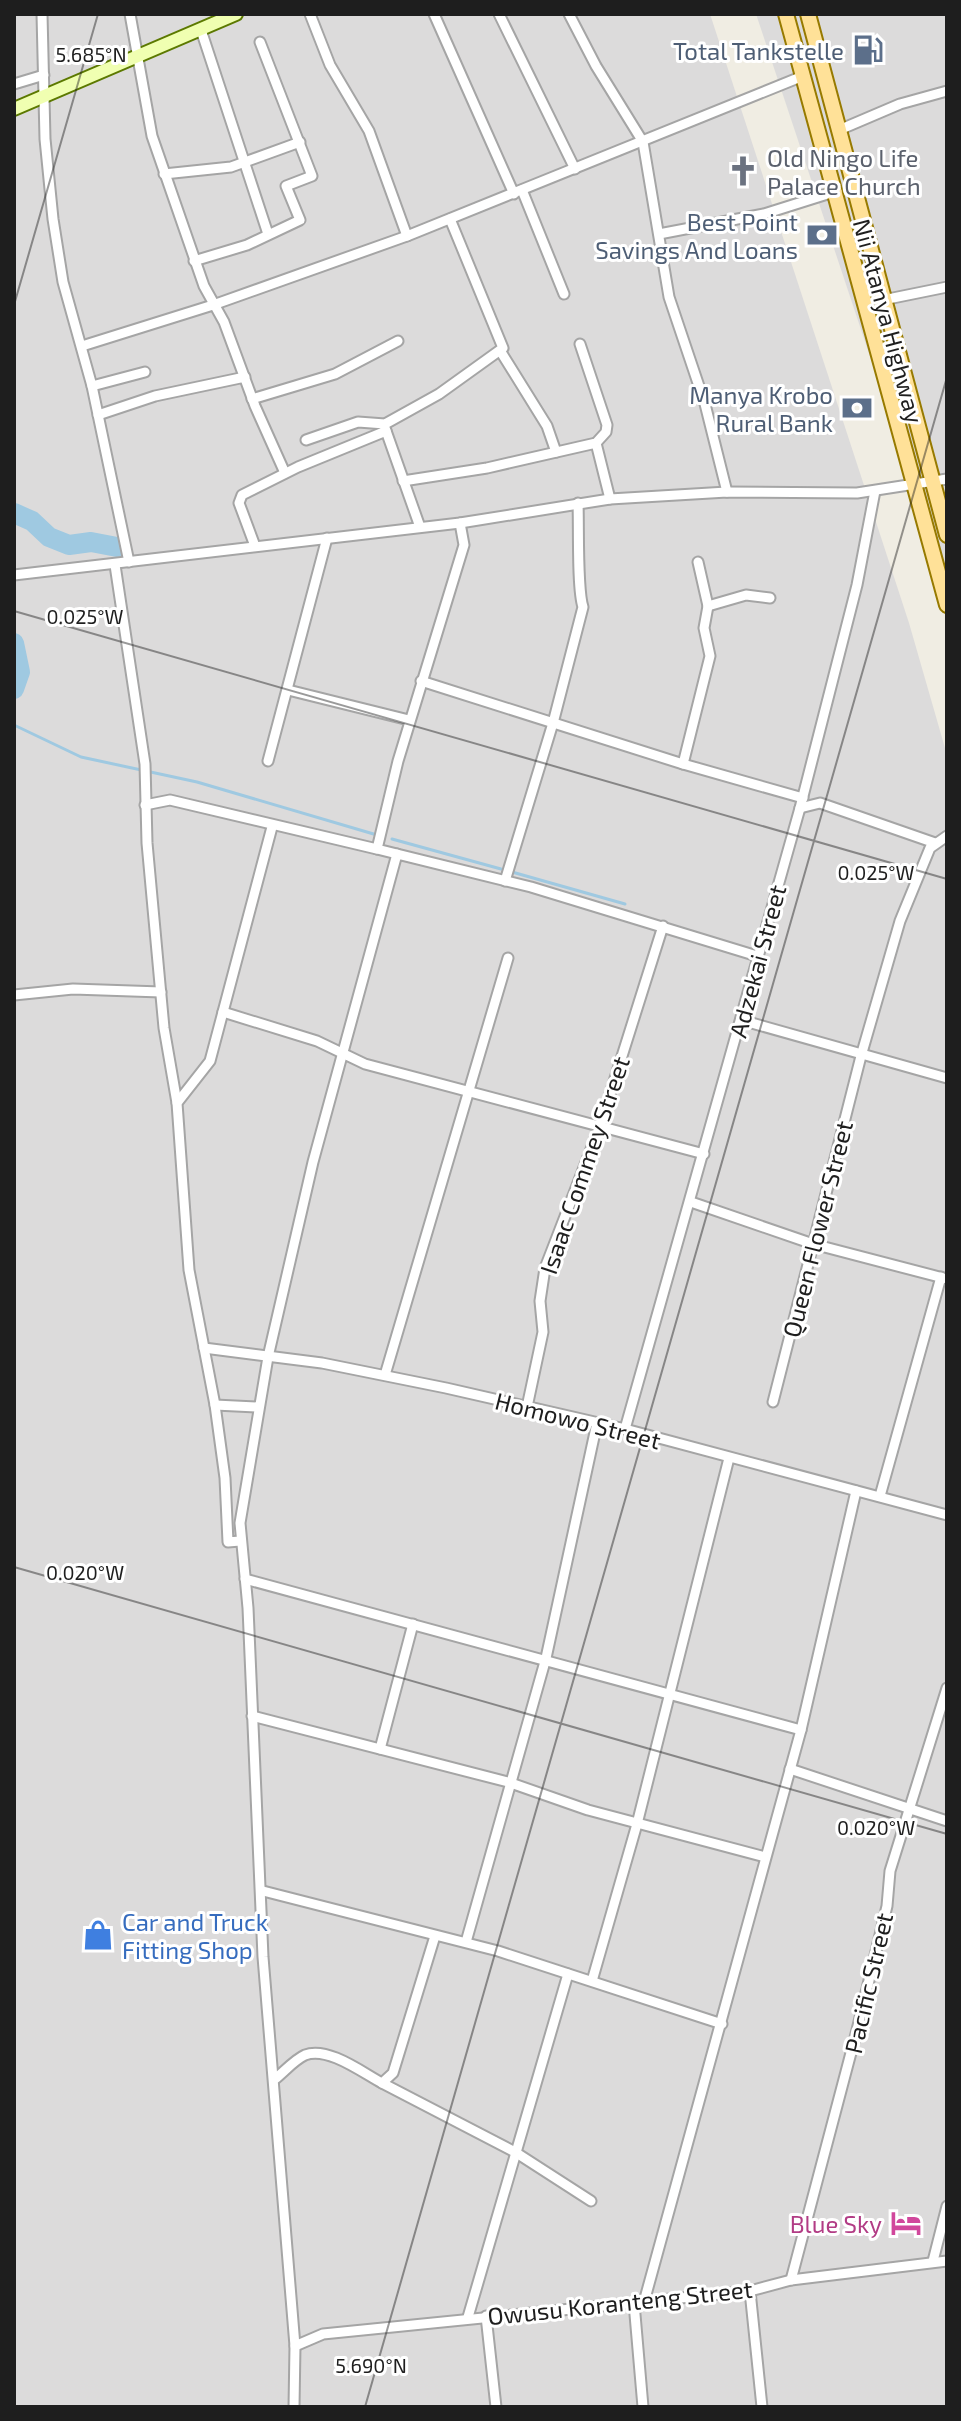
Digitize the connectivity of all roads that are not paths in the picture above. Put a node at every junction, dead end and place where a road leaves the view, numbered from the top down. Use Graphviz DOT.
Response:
graph roads {
  1 [pos="42,14"];
  2 [pos="130,14"];
  3 [pos="236,14"];
  4 [pos="310,14"];
  5 [pos="434,14"];
  6 [pos="499,14"];
  7 [pos="569,14"];
  8 [pos="786,14"];
  9 [pos="808,14"];
  10 [pos="218,18"];
  11 [pos="201,30"];
  12 [pos="260,42"];
  13 [pos="140,57"];
  14 [pos="44,75"];
  15 [pos="803,76"];
  16 [pos="14,84"];
  17 [pos="947,91"];
  18 [pos="47,96"];
  19 [pos="14,109"];
  20 [pos="839,130"];
  21 [pos="300,142"];
  22 [pos="643,142"];
  23 [pos="242,164"];
  24 [pos="575,169"];
  25 [pos="164,174"];
  26 [pos="837,191"];
  27 [pos="518,192"];
  28 [pos="450,219"];
  29 [pos="268,234"];
  30 [pos="659,234"];
  31 [pos="407,236"];
  32 [pos="194,261"];
  33 [pos="947,287"];
  34 [pos="564,294"];
  35 [pos="883,300"];
  36 [pos="213,305"];
  37 [pos="398,341"];
  38 [pos="580,344"];
  39 [pos="82,346"];
  40 [pos="501,352"];
  41 [pos="145,372"];
  42 [pos="245,377"];
  43 [pos="92,386"];
  44 [pos="252,399"];
  45 [pos="98,415"];
  46 [pos="385,428"];
  47 [pos="306,440"];
  48 [pos="596,443"];
  49 [pos="556,452"];
  50 [pos="285,473"];
  51 [pos="947,479"];
  52 [pos="403,481"];
  53 [pos="931,481"];
  54 [pos="912,484"];
  55 [pos="875,491"];
  56 [pos="727,492"];
  57 [pos="610,499"];
  58 [pos="578,503"];
  59 [pos="460,523"];
  60 [pos="420,527"];
  61 [pos="947,535"];
  62 [pos="327,538"];
  63 [pos="255,546"];
  64 [pos="129,562"];
  65 [pos="698,562"];
  66 [pos="115,565"];
  67 [pos="14,575"];
  68 [pos="770,598"];
  69 [pos="947,605"];
  70 [pos="708,606"];
  71 [pos="421,681"];
  72 [pos="288,690"];
  73 [pos="409,720"];
  74 [pos="553,723"];
  75 [pos="268,761"];
  76 [pos="683,764"];
  77 [pos="801,803"];
  78 [pos="145,805"];
  79 [pos="272,827"];
  80 [pos="947,836"];
  81 [pos="935,843"];
  82 [pos="377,849"];
  83 [pos="397,854"];
  84 [pos="505,881"];
  85 [pos="663,926"];
  86 [pos="757,956"];
  87 [pos="508,958"];
  88 [pos="161,992"];
  89 [pos="14,995"];
  90 [pos="223,1012"];
  91 [pos="741,1020"];
  92 [pos="341,1053"];
  93 [pos="861,1056"];
  94 [pos="947,1078"];
  95 [pos="466,1090"];
  96 [pos="177,1103"];
  97 [pos="600,1126"];
  98 [pos="704,1154"];
  99 [pos="691,1202"];
  100 [pos="813,1244"];
  101 [pos="944,1278"];
  102 [pos="204,1348"];
  103 [pos="268,1357"];
  104 [pos="385,1375"];
  105 [pos="773,1402"];
  106 [pos="215,1405"];
  107 [pos="258,1407"];
  108 [pos="527,1407"];
  109 [pos="597,1423"];
  110 [pos="625,1429"];
  111 [pos="729,1458"];
  112 [pos="856,1491"];
  113 [pos="880,1496"];
  114 [pos="947,1515"];
  115 [pos="240,1541"];
  116 [pos="245,1579"];
  117 [pos="413,1624"];
  118 [pos="546,1658"];
  119 [pos="947,1688"];
  120 [pos="669,1696"];
  121 [pos="252,1716"];
  122 [pos="801,1730"];
  123 [pos="380,1749"];
  124 [pos="790,1769"];
  125 [pos="508,1782"];
  126 [pos="909,1807"];
  127 [pos="947,1821"];
  128 [pos="637,1824"];
  129 [pos="765,1857"];
  130 [pos="263,1891"];
  131 [pos="435,1936"];
  132 [pos="466,1942"];
  133 [pos="568,1974"];
  134 [pos="592,1981"];
  135 [pos="722,2024"];
  136 [pos="275,2079"];
  137 [pos="382,2083"];
  138 [pos="515,2152"];
  139 [pos="591,2201"];
  140 [pos="947,2206"];
  141 [pos="933,2261"];
  142 [pos="947,2261"];
  143 [pos="791,2280"];
  144 [pos="750,2291"];
  145 [pos="639,2303"];
  146 [pos="486,2316"];
  147 [pos="468,2317"];
  148 [pos="295,2346"];
  149 [pos="294,2407"];
  150 [pos="496,2407"];
  151 [pos="643,2407"];
  152 [pos="762,2407"];
  1 -- 14 [label="street"];
  2 -- 13 [label="street"];
  3 -- 10 [label="main road"];
  4 -- 31 [label="street"];
  5 -- 27 [label="street"];
  6 -- 24 [label="street"];
  7 -- 22 [label="street"];
  8 -- 15 [label="main road"];
  9 -- 20 [label="main road, Nii Atanya Highway"];
  10 -- 11 [label="main road"];
  11 -- 13 [label="main road"];
  11 -- 23 [label="street"];
  12 -- 21 [label="street"];
  13 -- 18 [label="main road"];
  13 -- 25 [label="street"];
  14 -- 16 [label="street"];
  14 -- 18 [label="street"];
  15 -- 22 [label="street"];
  15 -- 26 [label="main road"];
  17 -- 20 [label="street"];
  18 -- 19 [label="main road"];
  18 -- 39 [label="street"];
  20 -- 35 [label="main road, Nii Atanya Highway"];
  21 -- 23 [label="street"];
  21 -- 29 [label="street"];
  22 -- 24 [label="street"];
  22 -- 30 [label="street"];
  23 -- 25 [label="street"];
  23 -- 29 [label="street"];
  24 -- 27 [label="street"];
  25 -- 32 [label="street"];
  26 -- 30 [label="street"];
  26 -- 54 [label="main road"];
  27 -- 28 [label="street"];
  27 -- 34 [label="street"];
  28 -- 31 [label="street"];
  28 -- 40 [label="street"];
  29 -- 32 [label="street"];
  30 -- 56 [label="street"];
  31 -- 36 [label="street"];
  32 -- 36 [label="street"];
  33 -- 35 [label="street"];
  35 -- 53 [label="main road, Nii Atanya Highway"];
  36 -- 39 [label="street"];
  36 -- 42 [label="street"];
  37 -- 44 [label="street"];
  38 -- 48 [label="street"];
  39 -- 43 [label="street"];
  40 -- 46 [label="street"];
  40 -- 49 [label="street"];
  41 -- 43 [label="street"];
  42 -- 44 [label="street"];
  42 -- 45 [label="street"];
  43 -- 45 [label="street"];
  44 -- 50 [label="street"];
  45 -- 64 [label="street"];
  46 -- 47 [label="street"];
  46 -- 50 [label="street"];
  46 -- 52 [label="street"];
  48 -- 49 [label="street"];
  48 -- 57 [label="street"];
  49 -- 52 [label="street"];
  50 -- 63 [label="street"];
  51 -- 53 [label="street"];
  52 -- 60 [label="street"];
  53 -- 54 [label="street"];
  53 -- 61 [label="main road, Nii Atanya Highway"];
  54 -- 55 [label="street"];
  54 -- 69 [label="main road"];
  55 -- 56 [label="street"];
  55 -- 77 [label="street, Adzekai Street"];
  56 -- 57 [label="street"];
  57 -- 58 [label="street"];
  58 -- 59 [label="street"];
  58 -- 74 [label="street"];
  59 -- 60 [label="street"];
  59 -- 71 [label="street"];
  60 -- 62 [label="street"];
  62 -- 63 [label="street"];
  62 -- 72 [label="street"];
  63 -- 64 [label="street"];
  64 -- 66 [label="street"];
  65 -- 70 [label="street"];
  66 -- 67 [label="street"];
  66 -- 78 [label="street"];
  68 -- 70 [label="street"];
  70 -- 76 [label="street"];
  71 -- 73 [label="street"];
  71 -- 74 [label="street"];
  72 -- 73 [label="street"];
  72 -- 75 [label="street"];
  73 -- 82 [label="street"];
  74 -- 76 [label="street"];
  74 -- 84 [label="street"];
  76 -- 77 [label="street"];
  77 -- 81 [label="street"];
  77 -- 86 [label="street, Adzekai Street"];
  78 -- 79 [label="street"];
  78 -- 88 [label="street"];
  79 -- 82 [label="street"];
  79 -- 90 [label="street"];
  80 -- 81 [label="street"];
  81 -- 93 [label="street, Queen Flower Street"];
  82 -- 83 [label="street"];
  83 -- 84 [label="street"];
  83 -- 92 [label="street"];
  84 -- 85 [label="street"];
  85 -- 86 [label="street"];
  85 -- 97 [label="street, Isaac Commey Street"];
  86 -- 91 [label="street, Adzekai Street"];
  87 -- 95 [label="street"];
  88 -- 89 [label="street"];
  88 -- 96 [label="street"];
  90 -- 92 [label="street"];
  90 -- 96 [label="street"];
  91 -- 93 [label="street"];
  91 -- 98 [label="street, Adzekai Street"];
  92 -- 95 [label="street"];
  92 -- 103 [label="street"];
  93 -- 94 [label="street"];
  93 -- 100 [label="street, Queen Flower Street"];
  95 -- 97 [label="street"];
  95 -- 104 [label="street"];
  96 -- 102 [label="street"];
  97 -- 98 [label="street"];
  97 -- 108 [label="street, Isaac Commey Street"];
  98 -- 99 [label="street, Adzekai Street"];
  99 -- 100 [label="street"];
  99 -- 110 [label="street, Adzekai Street"];
  100 -- 101 [label="street"];
  100 -- 105 [label="street, Queen Flower Street"];
  101 -- 113 [label="street"];
  102 -- 103 [label="street, Homowo Street"];
  102 -- 106 [label="street"];
  103 -- 104 [label="street, Homowo Street"];
  103 -- 107 [label="street"];
  104 -- 108 [label="street, Homowo Street"];
  106 -- 107 [label="street"];
  106 -- 115 [label="street"];
  107 -- 115 [label="street"];
  108 -- 109 [label="street, Homowo Street"];
  109 -- 110 [label="street, Homowo Street"];
  109 -- 118 [label="street"];
  110 -- 111 [label="street, Homowo Street"];
  111 -- 112 [label="street, Homowo Street"];
  111 -- 120 [label="street"];
  112 -- 113 [label="street, Homowo Street"];
  112 -- 122 [label="street"];
  113 -- 114 [label="street, Homowo Street"];
  115 -- 116 [label="street"];
  116 -- 117 [label="street"];
  116 -- 121 [label="street"];
  117 -- 118 [label="street"];
  117 -- 123 [label="street"];
  118 -- 120 [label="street"];
  118 -- 125 [label="street"];
  119 -- 126 [label="street, Pacific Street"];
  120 -- 122 [label="street"];
  120 -- 128 [label="street"];
  121 -- 123 [label="street"];
  121 -- 130 [label="street"];
  122 -- 124 [label="street"];
  123 -- 125 [label="street"];
  124 -- 126 [label="street"];
  124 -- 129 [label="street"];
  125 -- 128 [label="street"];
  125 -- 132 [label="street"];
  126 -- 127 [label="street"];
  126 -- 143 [label="street, Pacific Street"];
  128 -- 129 [label="street"];
  128 -- 134 [label="street"];
  129 -- 135 [label="street"];
  130 -- 131 [label="street"];
  130 -- 136 [label="street"];
  131 -- 132 [label="street"];
  131 -- 137 [label="street"];
  132 -- 133 [label="street"];
  133 -- 134 [label="street"];
  133 -- 138 [label="street"];
  134 -- 135 [label="street"];
  135 -- 145 [label="street"];
  136 -- 137 [label="street"];
  136 -- 148 [label="street"];
  137 -- 138 [label="street"];
  138 -- 139 [label="street"];
  138 -- 147 [label="street"];
  140 -- 141 [label="street"];
  141 -- 142 [label="street, Owusu Koranteng Street"];
  141 -- 143 [label="street, Owusu Koranteng Street"];
  143 -- 144 [label="street, Owusu Koranteng Street"];
  144 -- 145 [label="street, Owusu Koranteng Street"];
  144 -- 152 [label="street"];
  145 -- 146 [label="street, Owusu Koranteng Street"];
  145 -- 151 [label="street"];
  146 -- 147 [label="street, Owusu Koranteng Street"];
  146 -- 150 [label="street"];
  147 -- 148 [label="street, Owusu Koranteng Street"];
  148 -- 149 [label="street"];
}
